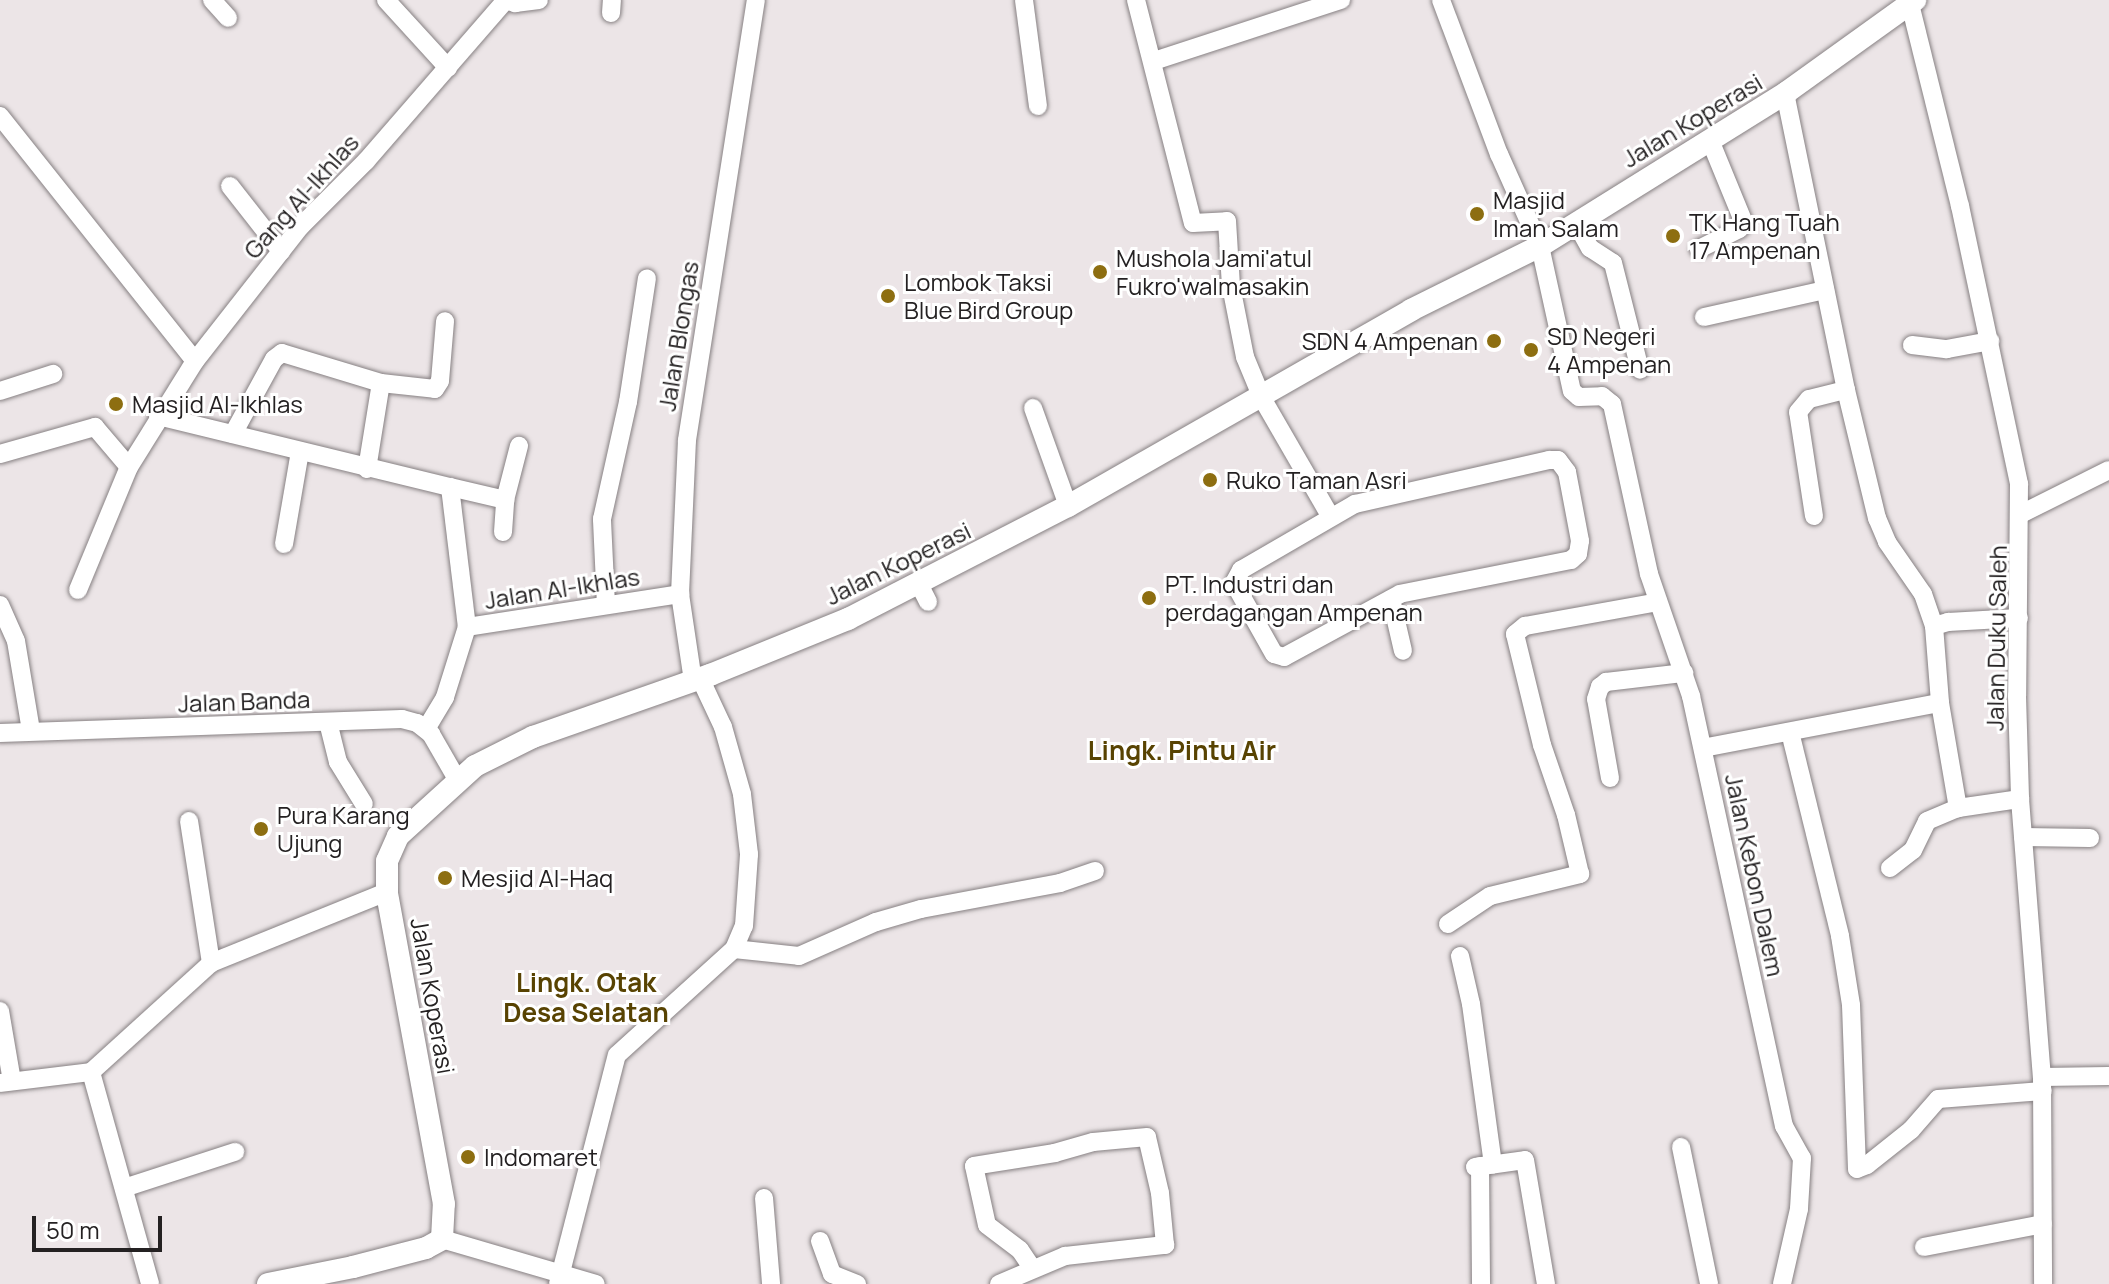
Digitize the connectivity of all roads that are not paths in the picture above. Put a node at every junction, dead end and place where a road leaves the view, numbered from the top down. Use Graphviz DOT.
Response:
graph roads {
  1 [pos="212,0"];
  2 [pos="386,0"];
  3 [pos="506,0"];
  4 [pos="539,0"];
  5 [pos="756,0"];
  6 [pos="1024,0"];
  7 [pos="1136,0"];
  8 [pos="1341,0"];
  9 [pos="1441,0"];
  10 [pos="1912,2"];
  11 [pos="228,18"];
  12 [pos="1154,61"];
  13 [pos="448,68"];
  14 [pos="1785,93"];
  15 [pos="1038,106"];
  16 [pos="0,116"];
  17 [pos="1710,140"];
  18 [pos="230,186"];
  19 [pos="1576,223"];
  20 [pos="1540,246"];
  21 [pos="1699,249"];
  22 [pos="281,251"];
  23 [pos="647,278"];
  24 [pos="1825,290"];
  25 [pos="1704,317"];
  26 [pos="445,321"];
  27 [pos="1990,341"];
  28 [pos="1912,345"];
  29 [pos="195,361"];
  30 [pos="1640,370"];
  31 [pos="53,374"];
  32 [pos="381,383"];
  33 [pos="1846,390"];
  34 [pos="0,391"];
  35 [pos="1262,398"];
  36 [pos="1033,408"];
  37 [pos="158,416"];
  38 [pos="233,434"];
  39 [pos="519,446"];
  40 [pos="300,451"];
  41 [pos="0,454"];
  42 [pos="129,467"];
  43 [pos="367,469"];
  44 [pos="2109,470"];
  45 [pos="450,487"];
  46 [pos="505,500"];
  47 [pos="1068,506"];
  48 [pos="2021,514"];
  49 [pos="1330,516"];
  50 [pos="1814,516"];
  51 [pos="503,532"];
  52 [pos="284,544"];
  53 [pos="78,590"];
  54 [pos="680,594"];
  55 [pos="1391,599"];
  56 [pos="1658,602"];
  57 [pos="0,605"];
  58 [pos="606,605"];
  59 [pos="2019,618"];
  60 [pos="1934,626"];
  61 [pos="467,627"];
  62 [pos="1403,651"];
  63 [pos="1684,673"];
  64 [pos="696,679"];
  65 [pos="1940,703"];
  66 [pos="328,722"];
  67 [pos="426,729"];
  68 [pos="31,731"];
  69 [pos="1790,732"];
  70 [pos="0,733"];
  71 [pos="1703,748"];
  72 [pos="1610,778"];
  73 [pos="458,781"];
  74 [pos="2020,799"];
  75 [pos="364,804"];
  76 [pos="1958,808"];
  77 [pos="189,821"];
  78 [pos="2023,837"];
  79 [pos="2090,838"];
  80 [pos="1890,868"];
  81 [pos="1095,871"];
  82 [pos="387,892"];
  83 [pos="1448,924"];
  84 [pos="734,949"];
  85 [pos="1460,956"];
  86 [pos="211,963"];
  87 [pos="0,1011"];
  88 [pos="91,1072"];
  89 [pos="2109,1076"];
  90 [pos="6,1082"];
  91 [pos="2042,1084"];
  92 [pos="1681,1147"];
  93 [pos="235,1152"];
  94 [pos="1483,1166"];
  95 [pos="124,1188"];
  96 [pos="764,1198"];
  97 [pos="2043,1224"];
  98 [pos="442,1239"];
  99 [pos="820,1241"];
  100 [pos="1924,1247"];
  101 [pos="1032,1268"];
  102 [pos="560,1279"];
  103 [pos="150,1284"];
  104 [pos="268,1284"];
  105 [pos="596,1284"];
  106 [pos="771,1284"];
  107 [pos="857,1284"];
  108 [pos="999,1284"];
  109 [pos="1481,1284"];
  110 [pos="1546,1284"];
  111 [pos="1709,1284"];
  112 [pos="1782,1284"];
  113 [pos="2043,1284"];
  1 -- 11 [label="street"];
  2 -- 13 [label="street"];
  3 -- 4 [label="street"];
  3 -- 13 [label="street, Gang Al-Ikhlas"];
  5 -- 54 [label="street, Jalan Blongas"];
  6 -- 15 [label="street"];
  7 -- 12 [label="street"];
  8 -- 12 [label="street"];
  9 -- 20 [label="street"];
  10 -- 14 [label="street, Jalan Koperasi"];
  10 -- 27 [label="street, Jalan Duku Saleh"];
  12 -- 35 [label="street"];
  13 -- 22 [label="street, Gang Al-Ikhlas"];
  14 -- 17 [label="street, Jalan Koperasi"];
  14 -- 24 [label="street"];
  16 -- 29 [label="street"];
  17 -- 19 [label="street, Jalan Koperasi"];
  17 -- 21 [label="street"];
  18 -- 22 [label="street"];
  19 -- 20 [label="street, Jalan Koperasi"];
  19 -- 30 [label="street"];
  20 -- 35 [label="street, Jalan Koperasi"];
  20 -- 56 [label="street, Jalan Kebon Dalem"];
  22 -- 29 [label="street, Gang Al-Ikhlas"];
  23 -- 58 [label="street"];
  24 -- 25 [label="street"];
  24 -- 33 [label="street"];
  26 -- 32 [label="street"];
  27 -- 28 [label="street"];
  27 -- 48 [label="street, Jalan Duku Saleh"];
  29 -- 37 [label="street, Gang Al-Ikhlas"];
  31 -- 34 [label="street"];
  32 -- 38 [label="street"];
  32 -- 43 [label="street"];
  33 -- 50 [label="street"];
  33 -- 60 [label="street"];
  35 -- 47 [label="street, Jalan Koperasi"];
  35 -- 49 [label="street"];
  36 -- 47 [label="street"];
  37 -- 38 [label="street"];
  37 -- 42 [label="street, Gang Al-Ikhlas"];
  38 -- 40 [label="street"];
  39 -- 46 [label="street"];
  40 -- 43 [label="street"];
  40 -- 52 [label="street"];
  41 -- 42 [label="street"];
  42 -- 53 [label="street, Gang Al-Ikhlas"];
  43 -- 45 [label="street"];
  44 -- 48 [label="street"];
  45 -- 46 [label="street"];
  45 -- 61 [label="street"];
  46 -- 51 [label="street"];
  47 -- 64 [label="street, Jalan Koperasi"];
  48 -- 59 [label="street, Jalan Duku Saleh"];
  49 -- 55 [label="street"];
  49 -- 55 [label="street"];
  54 -- 58 [label="street, Jalan Al-Ikhlas"];
  54 -- 64 [label="street, Jalan Blongas"];
  55 -- 62 [label="street"];
  56 -- 63 [label="street, Jalan Kebon Dalem"];
  56 -- 83 [label="street"];
  57 -- 68 [label="street"];
  58 -- 61 [label="street, Jalan Al-Ikhlas"];
  59 -- 60 [label="street"];
  59 -- 74 [label="street, Jalan Duku Saleh"];
  60 -- 65 [label="street"];
  61 -- 67 [label="street, Jalan Al-Ikhlas"];
  63 -- 71 [label="street, Jalan Kebon Dalem"];
  63 -- 72 [label="street"];
  64 -- 73 [label="street, Jalan Koperasi"];
  64 -- 84 [label="street, Jalan Blongas"];
  65 -- 69 [label="street"];
  65 -- 76 [label="street"];
  66 -- 67 [label="street, Jalan Banda"];
  66 -- 68 [label="street, Jalan Banda"];
  66 -- 75 [label="street"];
  67 -- 73 [label="street"];
  68 -- 70 [label="street, Jalan Banda"];
  69 -- 71 [label="street"];
  69 -- 91 [label="street"];
  71 -- 112 [label="street, Jalan Kebon Dalem"];
  73 -- 82 [label="street, Jalan Koperasi"];
  74 -- 76 [label="street"];
  74 -- 78 [label="street, Jalan Duku Saleh"];
  76 -- 80 [label="street"];
  77 -- 86 [label="street"];
  78 -- 79 [label="street"];
  78 -- 91 [label="street, Jalan Duku Saleh"];
  81 -- 84 [label="street"];
  82 -- 86 [label="street"];
  82 -- 98 [label="street, Jalan Koperasi"];
  84 -- 102 [label="street"];
  85 -- 94 [label="street"];
  86 -- 88 [label="street"];
  87 -- 90 [label="street"];
  88 -- 90 [label="street"];
  88 -- 95 [label="street"];
  89 -- 91 [label="street"];
  91 -- 97 [label="street, Jalan Duku Saleh"];
  92 -- 111 [label="street"];
  93 -- 95 [label="street"];
  94 -- 109 [label="street"];
  94 -- 110 [label="street"];
  95 -- 103 [label="street"];
  96 -- 106 [label="street"];
  97 -- 100 [label="street"];
  97 -- 113 [label="street, Jalan Duku Saleh"];
  98 -- 102 [label="street"];
  98 -- 104 [label="street"];
  99 -- 107 [label="street"];
  101 -- 101 [label="street"];
  101 -- 108 [label="street"];
  102 -- 105 [label="street"];
}
